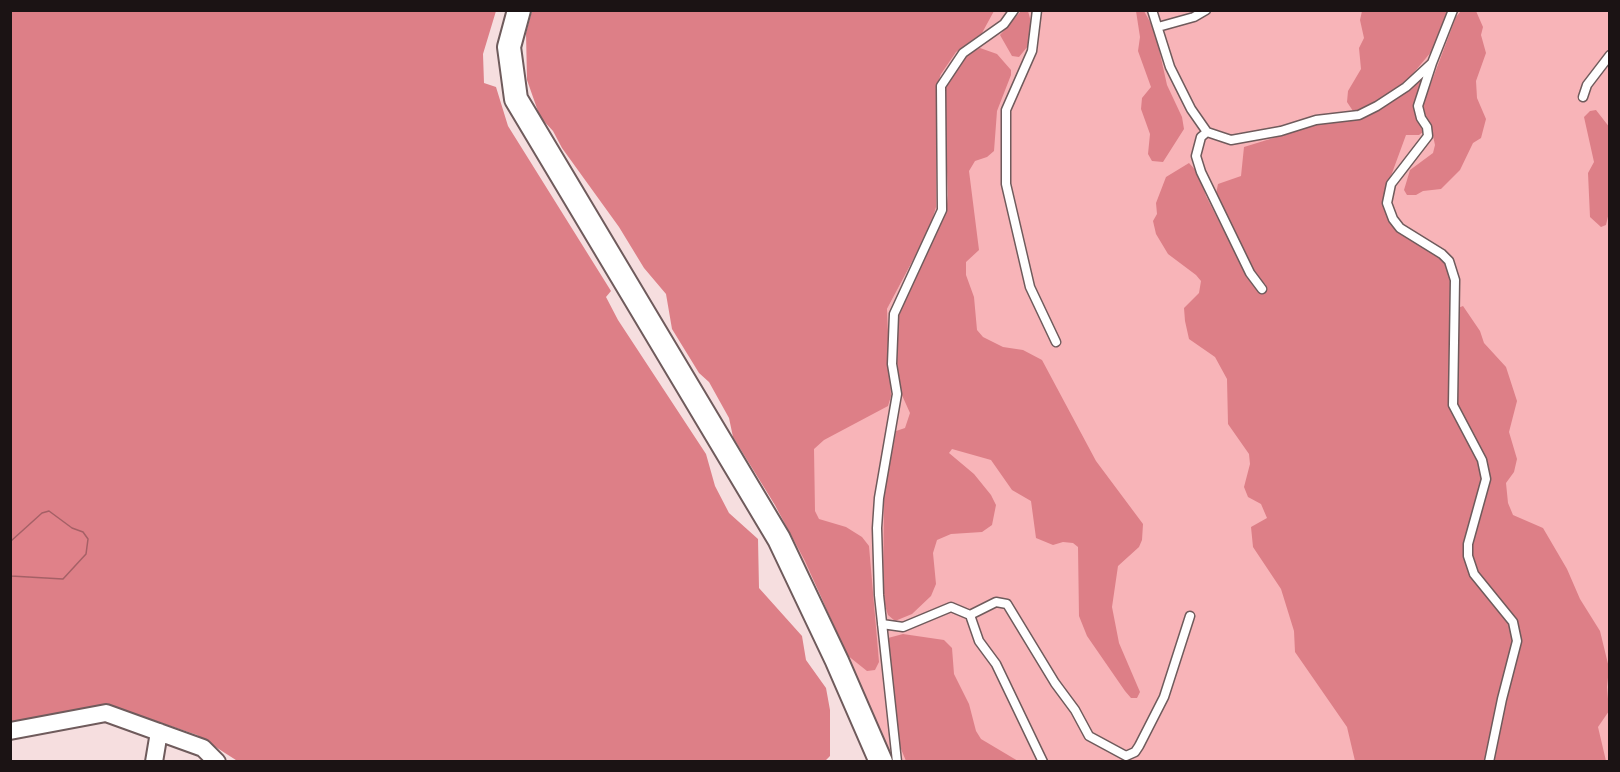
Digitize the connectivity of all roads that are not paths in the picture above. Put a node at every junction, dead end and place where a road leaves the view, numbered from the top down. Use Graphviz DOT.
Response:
graph roads {
  1 [pos="519,10"];
  2 [pos="1014,10"];
  3 [pos="1037,10"];
  4 [pos="1152,10"];
  5 [pos="1206,10"];
  6 [pos="1453,10"];
  7 [pos="1158,27"];
  8 [pos="1610,55"];
  9 [pos="1432,63"];
  10 [pos="1583,97"];
  11 [pos="1207,132"];
  12 [pos="1262,289"];
  13 [pos="1056,342"];
  14 [pos="970,615"];
  15 [pos="1190,616"];
  16 [pos="882,624"];
  17 [pos="10,731"];
  18 [pos="159,732"];
  19 [pos="154,762"];
  20 [pos="217,762"];
  21 [pos="881,762"];
  22 [pos="897,762"];
  23 [pos="1043,762"];
  24 [pos="1489,762"];
  1 -- 21 [label="street"];
  2 -- 16 [label="lane"];
  3 -- 13 [label="lane"];
  4 -- 7 [label="lane"];
  5 -- 7 [label="lane"];
  6 -- 9 [label="lane"];
  7 -- 11 [label="lane"];
  8 -- 10 [label="lane"];
  9 -- 11 [label="lane"];
  9 -- 24 [label="lane"];
  11 -- 12 [label="lane"];
  14 -- 15 [label="lane"];
  14 -- 16 [label="lane"];
  14 -- 23 [label="lane"];
  16 -- 22 [label="lane"];
  17 -- 18 [label="street"];
  18 -- 19 [label="street"];
  18 -- 20 [label="street"];
}
